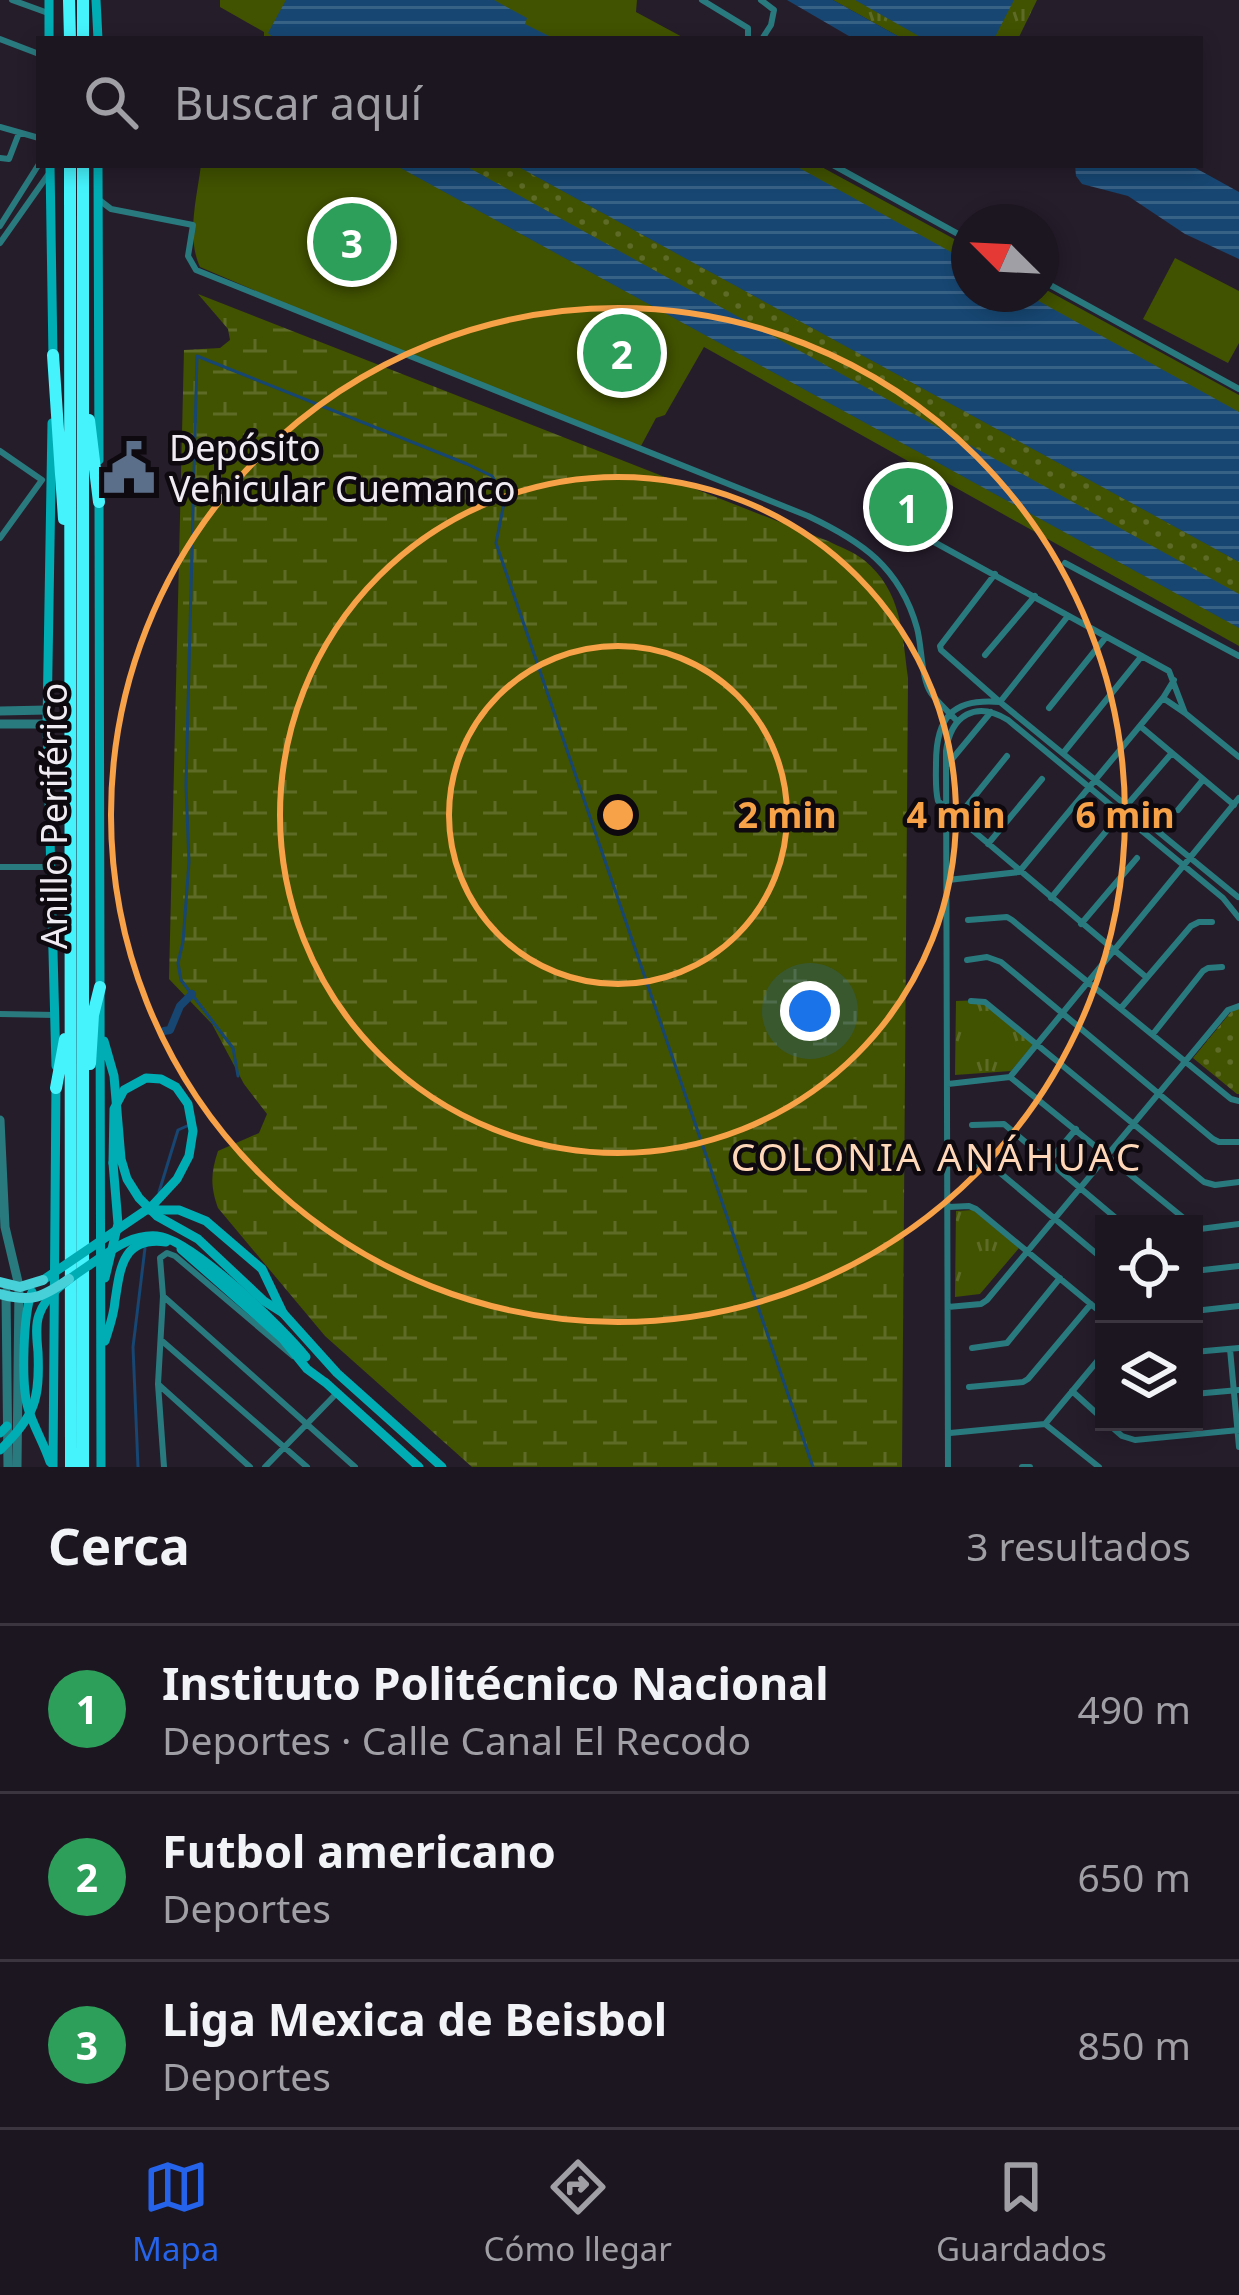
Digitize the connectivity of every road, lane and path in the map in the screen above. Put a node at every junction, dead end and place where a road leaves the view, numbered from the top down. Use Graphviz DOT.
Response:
graph roads {
  1 [pos="12,0"];
  2 [pos="49,0"];
  3 [pos="69,0"];
  4 [pos="83,0"];
  5 [pos="96,0"];
  6 [pos="702,0"];
  7 [pos="761,0"];
  8 [pos="50,13"];
  9 [pos="50,36"];
  10 [pos="70,36"];
  11 [pos="82,36"];
  12 [pos="98,36"];
  13 [pos="748,36"];
  14 [pos="764,36"];
  15 [pos="0,39"];
  16 [pos="36,54"];
  17 [pos="0,127"];
  18 [pos="19,134"];
  19 [pos="36,137"];
  20 [pos="0,158"];
  21 [pos="37,168"];
  22 [pos="50,168"];
  23 [pos="70,168"];
  24 [pos="89,168"];
  25 [pos="91,168"];
  26 [pos="838,168"];
  27 [pos="22,192"];
  28 [pos="31,198"];
  29 [pos="98,199"];
  30 [pos="111,209"];
  31 [pos="98,218"];
  32 [pos="0,226"];
  33 [pos="951,230"];
  34 [pos="0,243"];
  35 [pos="1059,290"];
  36 [pos="53,355"];
  37 [pos="1239,389"];
  38 [pos="82,407"];
  39 [pos="0,451"];
  40 [pos="47,480"];
  41 [pos="99,502"];
  42 [pos="4,524"];
  43 [pos="914,531"];
  44 [pos="0,538"];
  45 [pos="71,561"];
  46 [pos="1065,563"];
  47 [pos="995,574"];
  48 [pos="1034,596"];
  49 [pos="1068,616"];
  50 [pos="1106,637"];
  51 [pos="985,655"];
  52 [pos="1239,656"];
  53 [pos="1142,657"];
  54 [pos="1174,680"];
  55 [pos="1163,698"];
  56 [pos="1000,702"];
  57 [pos="1049,708"];
  58 [pos="47,710"];
  59 [pos="0,711"];
  60 [pos="950,712"];
  61 [pos="991,712"];
  62 [pos="1185,713"];
  63 [pos="957,721"];
  64 [pos="0,724"];
  65 [pos="47,724"];
  66 [pos="1140,726"];
  67 [pos="1064,752"];
  68 [pos="1171,754"];
  69 [pos="1007,756"];
  70 [pos="1239,757"];
  71 [pos="946,767"];
  72 [pos="1042,779"];
  73 [pos="1096,779"];
  74 [pos="1202,780"];
  75 [pos="1089,787"];
  76 [pos="1236,802"];
  77 [pos="1127,805"];
  78 [pos="946,809"];
  79 [pos="1178,810"];
  80 [pos="957,818"];
  81 [pos="1108,829"];
  82 [pos="988,844"];
  83 [pos="1138,858"];
  84 [pos="1190,858"];
  85 [pos="1184,866"];
  86 [pos="0,867"];
  87 [pos="51,867"];
  88 [pos="1019,872"];
  89 [pos="948,880"];
  90 [pos="1238,897"];
  91 [pos="1051,898"];
  92 [pos="1239,918"];
  93 [pos="968,920"];
  94 [pos="1211,922"];
  95 [pos="1081,924"];
  96 [pos="1113,951"];
  97 [pos="967,960"];
  98 [pos="1222,967"];
  99 [pos="1146,977"];
  100 [pos="1088,982"];
  101 [pos="100,987"];
  102 [pos="970,1000"];
  103 [pos="1239,1006"];
  104 [pos="70,1008"];
  105 [pos="1121,1008"];
  106 [pos="1063,1013"];
  107 [pos="0,1014"];
  108 [pos="56,1015"];
  109 [pos="101,1032"];
  110 [pos="1153,1034"];
  111 [pos="1037,1045"];
  112 [pos="1186,1060"];
  113 [pos="1010,1077"];
  114 [pos="947,1084"];
  115 [pos="56,1088"];
  116 [pos="1160,1093"];
  117 [pos="83,1100"];
  118 [pos="1239,1101"];
  119 [pos="0,1120"];
  120 [pos="1134,1123"];
  121 [pos="972,1125"];
  122 [pos="1076,1129"];
  123 [pos="1239,1142"];
  124 [pos="1106,1156"];
  125 [pos="1049,1161"];
  126 [pos="970,1164"];
  127 [pos="1239,1182"];
  128 [pos="1080,1187"];
  129 [pos="2,1193"];
  130 [pos="949,1208"];
  131 [pos="139,1214"];
  132 [pos="1113,1215"];
  133 [pos="1177,1215"];
  134 [pos="1054,1219"];
  135 [pos="1239,1224"];
  136 [pos="1203,1229"];
  137 [pos="1028,1252"];
  138 [pos="1095,1253"];
  139 [pos="54,1258"];
  140 [pos="1239,1266"];
  141 [pos="1203,1270"];
  142 [pos="1060,1278"];
  143 [pos="69,1279"];
  144 [pos="43,1280"];
  145 [pos="3,1282"];
  146 [pos="19,1286"];
  147 [pos="101,1288"];
  148 [pos="163,1296"];
  149 [pos="1095,1305"];
  150 [pos="1239,1306"];
  151 [pos="6,1307"];
  152 [pos="948,1307"];
  153 [pos="1203,1310"];
  154 [pos="1095,1312"];
  155 [pos="284,1313"];
  156 [pos="8,1327"];
  157 [pos="161,1340"];
  158 [pos="0,1346"];
  159 [pos="972,1348"];
  160 [pos="1235,1349"];
  161 [pos="1203,1351"];
  162 [pos="101,1353"];
  163 [pos="6,1358"];
  164 [pos="303,1360"];
  165 [pos="1095,1370"];
  166 [pos="158,1384"];
  167 [pos="969,1388"];
  168 [pos="1236,1390"];
  169 [pos="1072,1391"];
  170 [pos="1203,1393"];
  171 [pos="337,1394"];
  172 [pos="1095,1412"];
  173 [pos="308,1423"];
  174 [pos="1045,1424"];
  175 [pos="4,1430"];
  176 [pos="1116,1431"];
  177 [pos="1238,1431"];
  178 [pos="948,1433"];
  179 [pos="284,1447"];
  180 [pos="1239,1447"];
  181 [pos="0,1450"];
  182 [pos="13,1467"];
  183 [pos="52,1467"];
  184 [pos="71,1467"];
  185 [pos="83,1467"];
  186 [pos="101,1467"];
  187 [pos="164,1467"];
  188 [pos="250,1467"];
  189 [pos="265,1467"];
  190 [pos="307,1467"];
  191 [pos="356,1467"];
  192 [pos="419,1467"];
  193 [pos="442,1467"];
  194 [pos="948,1467"];
  195 [pos="1099,1467"];
  1 -- 8 [label="street"];
  2 -- 8 [label="main road"];
  3 -- 10 [label="highway"];
  4 -- 11 [label="highway"];
  5 -- 12 [label="main road"];
  6 -- 13 [label="street"];
  7 -- 14 [label="street"];
  8 -- 9 [label="main road"];
  15 -- 16 [label="street"];
  17 -- 18 [label="street"];
  18 -- 19 [label="street"];
  18 -- 20 [label="street"];
  21 -- 27 [label="street"];
  22 -- 28 [label="street"];
  22 -- 36 [label="main road"];
  23 -- 45 [label="highway, Anillo Periférico"];
  24 -- 38 [label="highway, Anillo Periférico"];
  25 -- 29 [label="main road"];
  26 -- 33 [label="street"];
  27 -- 28 [label="street"];
  27 -- 32 [label="street"];
  28 -- 34 [label="street"];
  29 -- 30 [label="street"];
  29 -- 31 [label="main road"];
  30 -- 31 [label="street"];
  30 -- 60 [label="street"];
  31 -- 41 [label="main road"];
  35 -- 37 [label="street"];
  36 -- 40 [label="main road"];
  36 -- 45 [label="highway"];
  38 -- 41 [label="highway"];
  38 -- 117 [label="highway, Anillo Periférico"];
  39 -- 40 [label="street"];
  40 -- 42 [label="street"];
  40 -- 58 [label="main road"];
  41 -- 101 [label="main road"];
  42 -- 44 [label="street"];
  43 -- 47 [label="street"];
  45 -- 104 [label="highway, Anillo Periférico"];
  46 -- 52 [label="street"];
  47 -- 48 [label="street"];
  47 -- 56 [label="street"];
  48 -- 49 [label="street"];
  48 -- 51 [label="street"];
  49 -- 50 [label="street"];
  49 -- 56 [label="street"];
  50 -- 53 [label="street"];
  50 -- 57 [label="street"];
  53 -- 54 [label="street"];
  53 -- 67 [label="street"];
  54 -- 55 [label="street"];
  54 -- 62 [label="street"];
  55 -- 62 [label="street"];
  55 -- 66 [label="street"];
  56 -- 60 [label="street"];
  56 -- 67 [label="street"];
  58 -- 59 [label="street"];
  58 -- 65 [label="main road"];
  60 -- 63 [label="street"];
  60 -- 78 [label="street"];
  61 -- 63 [label="street"];
  61 -- 71 [label="street"];
  61 -- 75 [label="street"];
  62 -- 70 [label="street"];
  63 -- 71 [label="street"];
  64 -- 65 [label="street"];
  65 -- 87 [label="main road"];
  66 -- 68 [label="street"];
  66 -- 73 [label="street"];
  67 -- 73 [label="street"];
  68 -- 74 [label="street"];
  68 -- 77 [label="street"];
  69 -- 80 [label="street"];
  71 -- 78 [label="street"];
  72 -- 82 [label="street"];
  73 -- 75 [label="street"];
  73 -- 77 [label="street"];
  74 -- 76 [label="street"];
  74 -- 79 [label="street"];
  75 -- 85 [label="street"];
  75 -- 88 [label="street"];
  76 -- 84 [label="street"];
  77 -- 84 [label="street"];
  78 -- 80 [label="street"];
  78 -- 89 [label="street"];
  80 -- 82 [label="street"];
  81 -- 91 [label="street"];
  82 -- 88 [label="street"];
  83 -- 95 [label="street"];
  84 -- 85 [label="street"];
  84 -- 90 [label="street"];
  85 -- 92 [label="street"];
  85 -- 96 [label="street"];
  86 -- 87 [label="street"];
  87 -- 108 [label="main road"];
  88 -- 89 [label="street"];
  88 -- 91 [label="street"];
  89 -- 114 [label="street"];
  91 -- 95 [label="street"];
  93 -- 100 [label="street"];
  94 -- 99 [label="street"];
  95 -- 96 [label="street"];
  96 -- 99 [label="street"];
  96 -- 100 [label="street"];
  97 -- 106 [label="street"];
  98 -- 110 [label="street"];
  99 -- 105 [label="street"];
  100 -- 105 [label="street"];
  100 -- 106 [label="street"];
  101 -- 109 [label="main road"];
  101 -- 117 [label="highway"];
  102 -- 111 [label="street"];
  103 -- 112 [label="street"];
  104 -- 115 [label="highway"];
  104 -- 184 [label="highway, Anillo Periférico"];
  105 -- 110 [label="street"];
  106 -- 111 [label="street"];
  106 -- 116 [label="street"];
  107 -- 108 [label="street"];
  108 -- 115 [label="main road"];
  109 -- 147 [label="main road"];
  109 -- 155 [label="main road, bridge"];
  110 -- 112 [label="street"];
  111 -- 113 [label="street"];
  111 -- 120 [label="street"];
  112 -- 116 [label="street"];
  112 -- 118 [label="street"];
  113 -- 114 [label="street"];
  113 -- 122 [label="street"];
  114 -- 130 [label="street"];
  115 -- 139 [label="main road"];
  116 -- 120 [label="street"];
  116 -- 123 [label="street"];
  117 -- 185 [label="highway, Anillo Periférico"];
  119 -- 129 [label="street"];
  120 -- 124 [label="street"];
  120 -- 127 [label="street"];
  121 -- 125 [label="street"];
  122 -- 124 [label="street"];
  122 -- 125 [label="street"];
  124 -- 128 [label="street"];
  124 -- 133 [label="street"];
  125 -- 128 [label="street"];
  126 -- 134 [label="street"];
  128 -- 132 [label="street"];
  128 -- 134 [label="street"];
  129 -- 146 [label="street"];
  130 -- 137 [label="street"];
  130 -- 152 [label="street"];
  131 -- 144 [label="main road, bridge"];
  131 -- 147 [label="main road, bridge"];
  131 -- 155 [label="main road, bridge"];
  134 -- 137 [label="street"];
  134 -- 138 [label="street"];
  135 -- 136 [label="street"];
  137 -- 142 [label="street"];
  137 -- 152 [label="street"];
  139 -- 146 [label="main road"];
  139 -- 183 [label="main road"];
  140 -- 141 [label="street"];
  142 -- 149 [label="street"];
  142 -- 159 [label="street"];
  143 -- 151 [label="main road, bridge"];
  143 -- 164 [label="main road, bridge"];
  143 -- 181 [label="main road, bridge"];
  144 -- 145 [label="main road, bridge"];
  144 -- 183 [label="main road, bridge"];
  145 -- 151 [label="street"];
  146 -- 151 [label="street"];
  147 -- 162 [label="main road"];
  148 -- 157 [label="street"];
  148 -- 164 [label="street"];
  148 -- 173 [label="street"];
  150 -- 153 [label="street"];
  151 -- 156 [label="street"];
  152 -- 178 [label="street"];
  154 -- 167 [label="street"];
  155 -- 193 [label="main road"];
  156 -- 163 [label="street"];
  156 -- 182 [label="street"];
  157 -- 166 [label="street"];
  157 -- 179 [label="street"];
  158 -- 163 [label="street"];
  160 -- 161 [label="street"];
  160 -- 168 [label="street"];
  162 -- 164 [label="main road"];
  162 -- 186 [label="main road"];
  163 -- 175 [label="street"];
  164 -- 171 [label="main road"];
  165 -- 169 [label="street"];
  166 -- 187 [label="street"];
  166 -- 188 [label="street"];
  168 -- 170 [label="street"];
  168 -- 177 [label="street"];
  169 -- 172 [label="street"];
  169 -- 174 [label="street"];
  171 -- 173 [label="street"];
  171 -- 192 [label="main road"];
  173 -- 179 [label="street"];
  173 -- 191 [label="street"];
  174 -- 178 [label="street"];
  174 -- 195 [label="street"];
  175 -- 182 [label="street"];
  176 -- 177 [label="street"];
  177 -- 180 [label="street"];
  178 -- 194 [label="street"];
  179 -- 189 [label="street"];
  179 -- 190 [label="street"];
}
